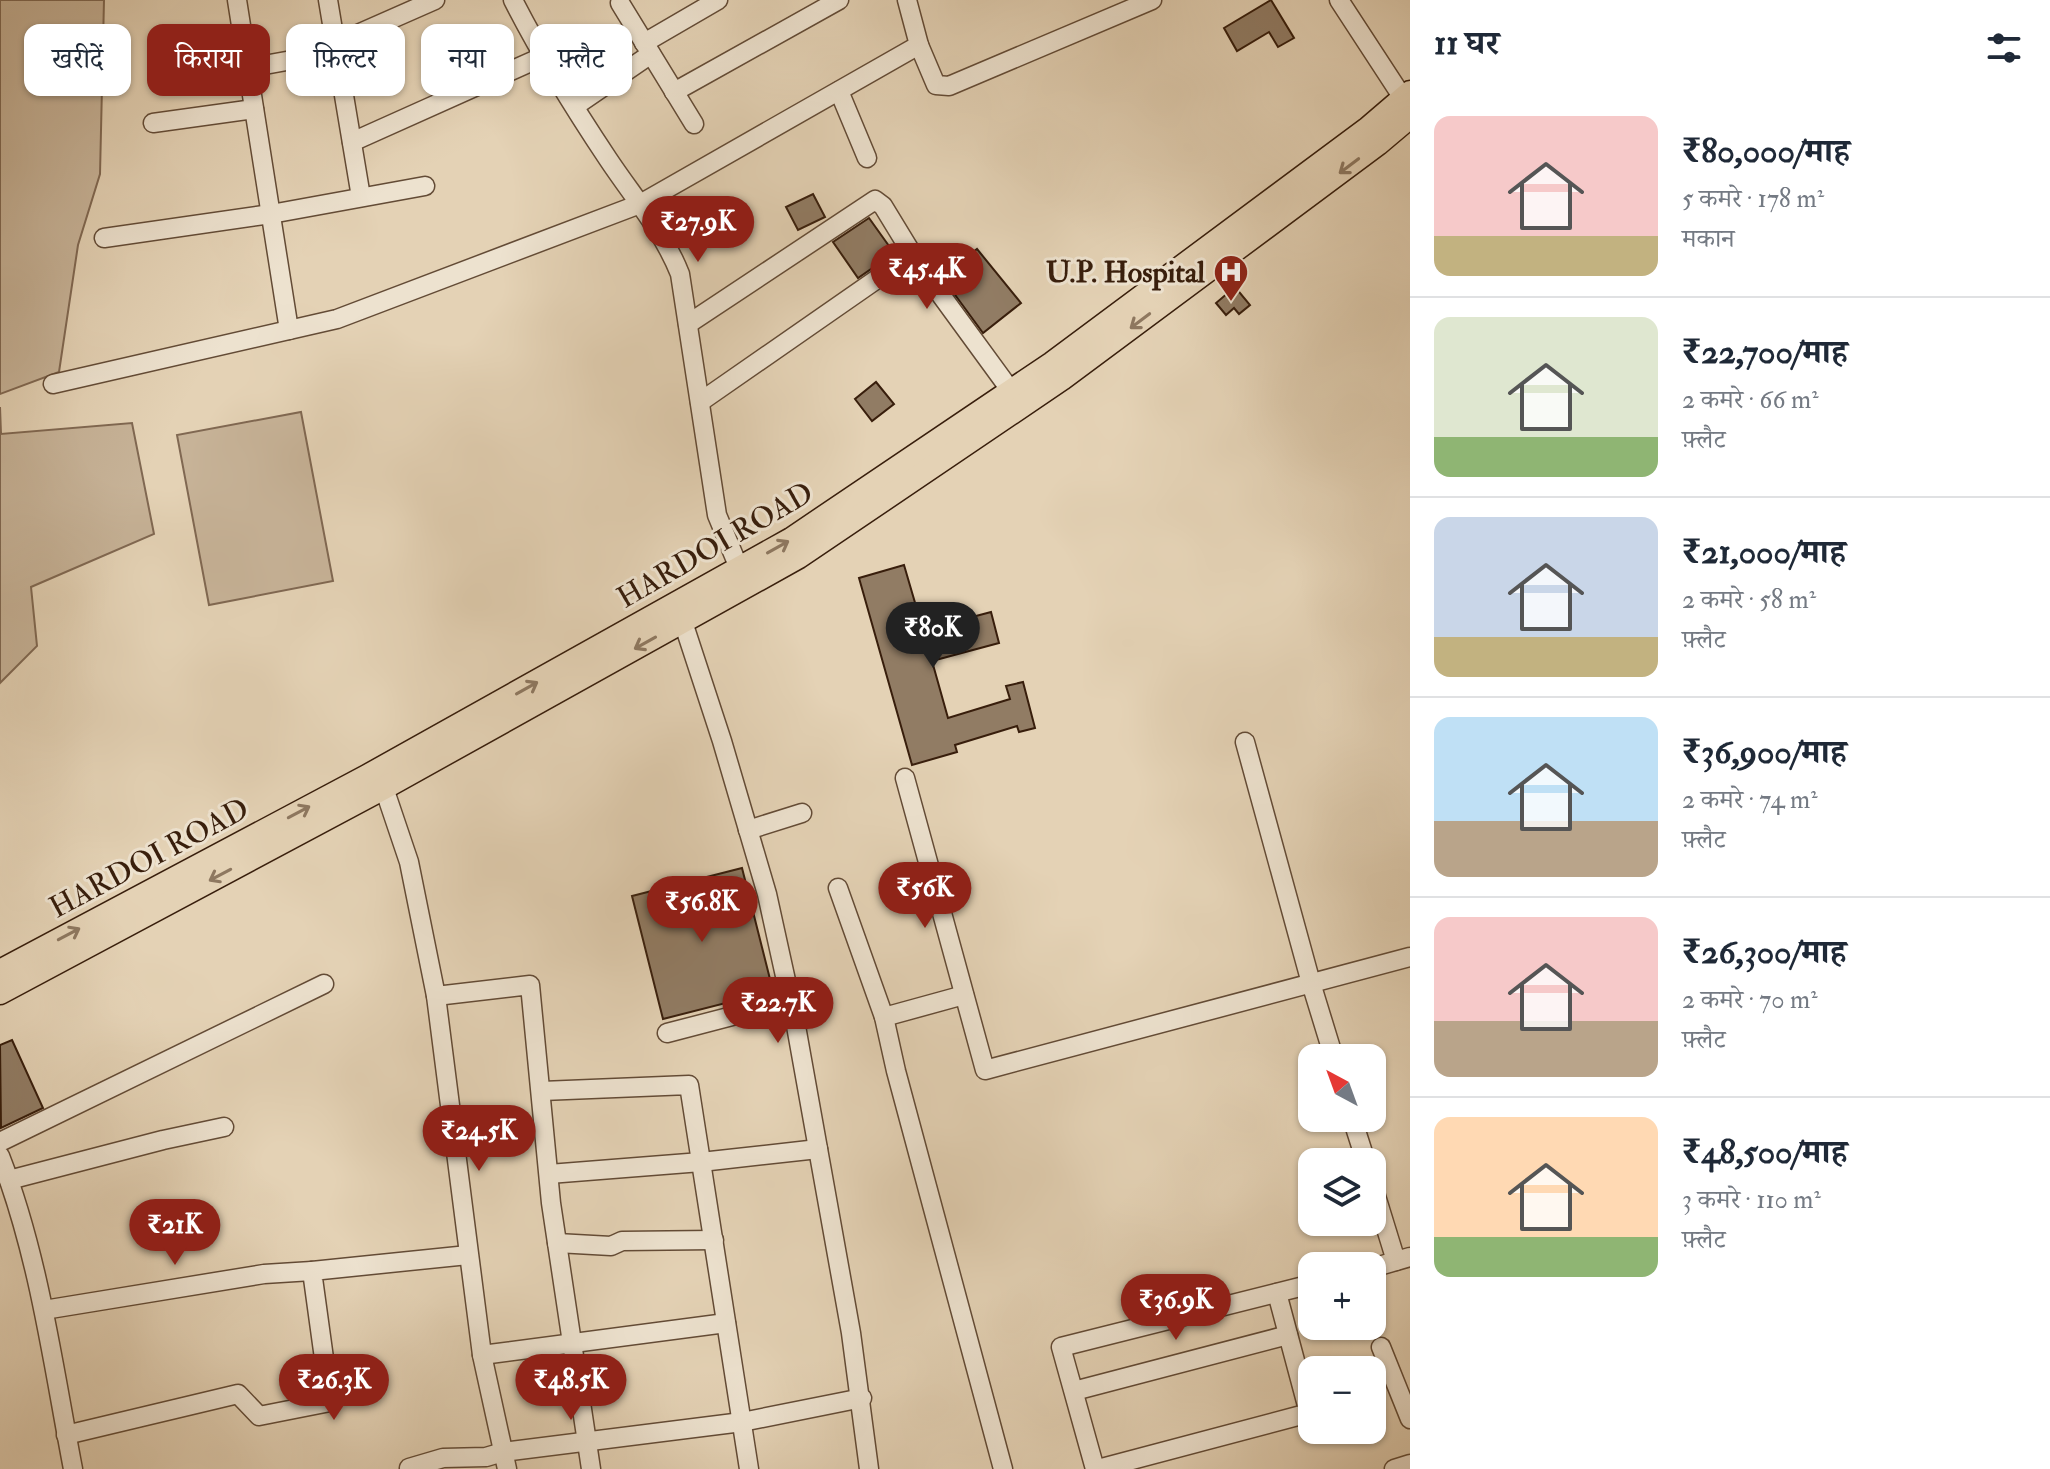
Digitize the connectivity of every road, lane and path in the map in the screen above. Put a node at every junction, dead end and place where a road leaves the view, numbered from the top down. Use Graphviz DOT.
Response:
graph roads {
  1 [pos="237,0"];
  2 [pos="328,0"];
  3 [pos="435,0"];
  4 [pos="513,0"];
  5 [pos="718,0"];
  6 [pos="839,0"];
  7 [pos="909,0"];
  8 [pos="1152,0"];
  9 [pos="1339,0"];
  10 [pos="620,3"];
  11 [pos="241,24"];
  12 [pos="332,24"];
  13 [pos="386,24"];
  14 [pos="530,31"];
  15 [pos="919,45"];
  16 [pos="648,48"];
  17 [pos="530,62"];
  18 [pos="839,91"];
  19 [pos="674,92"];
  20 [pos="252,96"];
  21 [pos="344,96"];
  22 [pos="569,96"];
  23 [pos="575,106"];
  24 [pos="254,109"];
  25 [pos="1408,111"];
  26 [pos="153,123"];
  27 [pos="694,124"];
  28 [pos="352,142"];
  29 [pos="867,158"];
  30 [pos="425,186"];
  31 [pos="361,197"];
  32 [pos="640,204"];
  33 [pos="271,214"];
  34 [pos="104,238"];
  35 [pos="913,254"];
  36 [pos="688,324"];
  37 [pos="289,330"];
  38 [pos="53,384"];
  39 [pos="1011,391"];
  40 [pos="700,402"];
  41 [pos="743,577"];
  42 [pos="683,622"];
  43 [pos="1245,742"];
  44 [pos="412,762"];
  45 [pos="905,778"];
  46 [pos="384,788"];
  47 [pos="802,813"];
  48 [pos="748,830"];
  49 [pos="838,888"];
  50 [pos="1410,957"];
  51 [pos="0,971"];
  52 [pos="1311,983"];
  53 [pos="324,984"];
  54 [pos="0,993"];
  55 [pos="964,995"];
  56 [pos="436,996"];
  57 [pos="790,1001"];
  58 [pos="884,1017"];
  59 [pos="667,1033"];
  60 [pos="1330,1044"];
  61 [pos="542,1091"];
  62 [pos="224,1127"];
  63 [pos="0,1142"];
  64 [pos="818,1149"];
  65 [pos="0,1156"];
  66 [pos="701,1162"];
  67 [pos="549,1174"];
  68 [pos="9,1180"];
  69 [pos="1386,1217"];
  70 [pos="714,1240"];
  71 [pos="557,1243"];
  72 [pos="468,1255"];
  73 [pos="1403,1259"];
  74 [pos="312,1271"];
  75 [pos="1298,1288"];
  76 [pos="1277,1293"];
  77 [pos="44,1310"];
  78 [pos="726,1323"];
  79 [pos="1288,1335"];
  80 [pos="572,1342"];
  81 [pos="1381,1347"];
  82 [pos="482,1355"];
  83 [pos="1074,1391"];
  84 [pos="862,1398"];
  85 [pos="1410,1419"];
  86 [pos="742,1422"];
  87 [pos="66,1435"];
  88 [pos="587,1441"];
  89 [pos="505,1461"];
  90 [pos="1410,1464"];
  91 [pos="409,1468"];
  92 [pos="73,1469"];
  93 [pos="591,1469"];
  94 [pos="749,1469"];
  95 [pos="869,1469"];
  96 [pos="1003,1469"];
  97 [pos="1096,1469"];
  98 [pos="1394,1469"];
  1 -- 11 [label="street"];
  2 -- 12 [label="street"];
  3 -- 13 [label="street"];
  4 -- 14 [label="street"];
  5 -- 16 [label="street"];
  6 -- 19 [label="street"];
  7 -- 15 [label="street"];
  8 -- 15 [label="street"];
  9 -- 25 [label="street"];
  10 -- 16 [label="street"];
  15 -- 18 [label="street"];
  16 -- 19 [label="street"];
  16 -- 23 [label="street"];
  17 -- 28 [label="street"];
  18 -- 29 [label="street"];
  18 -- 32 [label="street"];
  19 -- 27 [label="street"];
  20 -- 24 [label="street"];
  21 -- 28 [label="street"];
  22 -- 23 [label="street"];
  23 -- 32 [label="street"];
  24 -- 26 [label="street"];
  24 -- 33 [label="street"];
  25 -- 39 [label="main road, HARDOI ROAD"];
  25 -- 41 [label="main road, HARDOI ROAD, one-way"];
  28 -- 31 [label="street"];
  30 -- 31 [label="street"];
  31 -- 33 [label="street"];
  32 -- 36 [label="street"];
  32 -- 37 [label="street"];
  33 -- 34 [label="street"];
  33 -- 37 [label="street"];
  35 -- 36 [label="street"];
  35 -- 39 [label="street"];
  35 -- 40 [label="street"];
  36 -- 40 [label="street"];
  37 -- 38 [label="street"];
  41 -- 39 [label="main road, HARDOI ROAD, one-way"];
  40 -- 41 [label="street"];
  41 -- 42 [label="main road, HARDOI ROAD"];
  44 -- 41 [label="main road, HARDOI ROAD, one-way"];
  42 -- 44 [label="main road, HARDOI ROAD, one-way"];
  42 -- 48 [label="street"];
  43 -- 52 [label="street"];
  44 -- 46 [label="main road, HARDOI ROAD"];
  51 -- 44 [label="main road, HARDOI ROAD, one-way"];
  45 -- 55 [label="street"];
  46 -- 54 [label="main road, HARDOI ROAD, one-way"];
  46 -- 56 [label="street"];
  47 -- 48 [label="street"];
  48 -- 57 [label="street"];
  49 -- 58 [label="street"];
  50 -- 52 [label="street"];
  52 -- 55 [label="street"];
  52 -- 60 [label="street"];
  53 -- 63 [label="street"];
  55 -- 58 [label="street"];
  56 -- 61 [label="street"];
  56 -- 72 [label="street"];
  57 -- 59 [label="street"];
  57 -- 64 [label="street"];
  58 -- 96 [label="street"];
  61 -- 66 [label="street"];
  61 -- 67 [label="street"];
  62 -- 68 [label="street"];
  64 -- 66 [label="street"];
  64 -- 84 [label="street"];
  65 -- 68 [label="street"];
  66 -- 67 [label="street"];
  66 -- 70 [label="street"];
  67 -- 71 [label="street"];
  68 -- 77 [label="street"];
  69 -- 73 [label="street"];
  70 -- 71 [label="street"];
  70 -- 78 [label="street"];
  71 -- 80 [label="street"];
  72 -- 74 [label="street"];
  72 -- 82 [label="street"];
  74 -- 77 [label="street"];
  74 -- 87 [label="street"];
  75 -- 76 [label="street"];
  76 -- 79 [label="street"];
  76 -- 83 [label="street"];
  77 -- 87 [label="street"];
  78 -- 80 [label="street"];
  78 -- 86 [label="street"];
  79 -- 83 [label="street"];
  79 -- 97 [label="street"];
  80 -- 82 [label="street"];
  80 -- 88 [label="street"];
  81 -- 85 [label="street"];
  82 -- 89 [label="street"];
  83 -- 97 [label="street"];
  84 -- 86 [label="street"];
  84 -- 95 [label="street"];
  86 -- 88 [label="street"];
  86 -- 94 [label="street"];
  87 -- 92 [label="street"];
  88 -- 89 [label="street"];
  88 -- 93 [label="street"];
  89 -- 91 [label="street"];
  90 -- 98 [label="street"];
}
